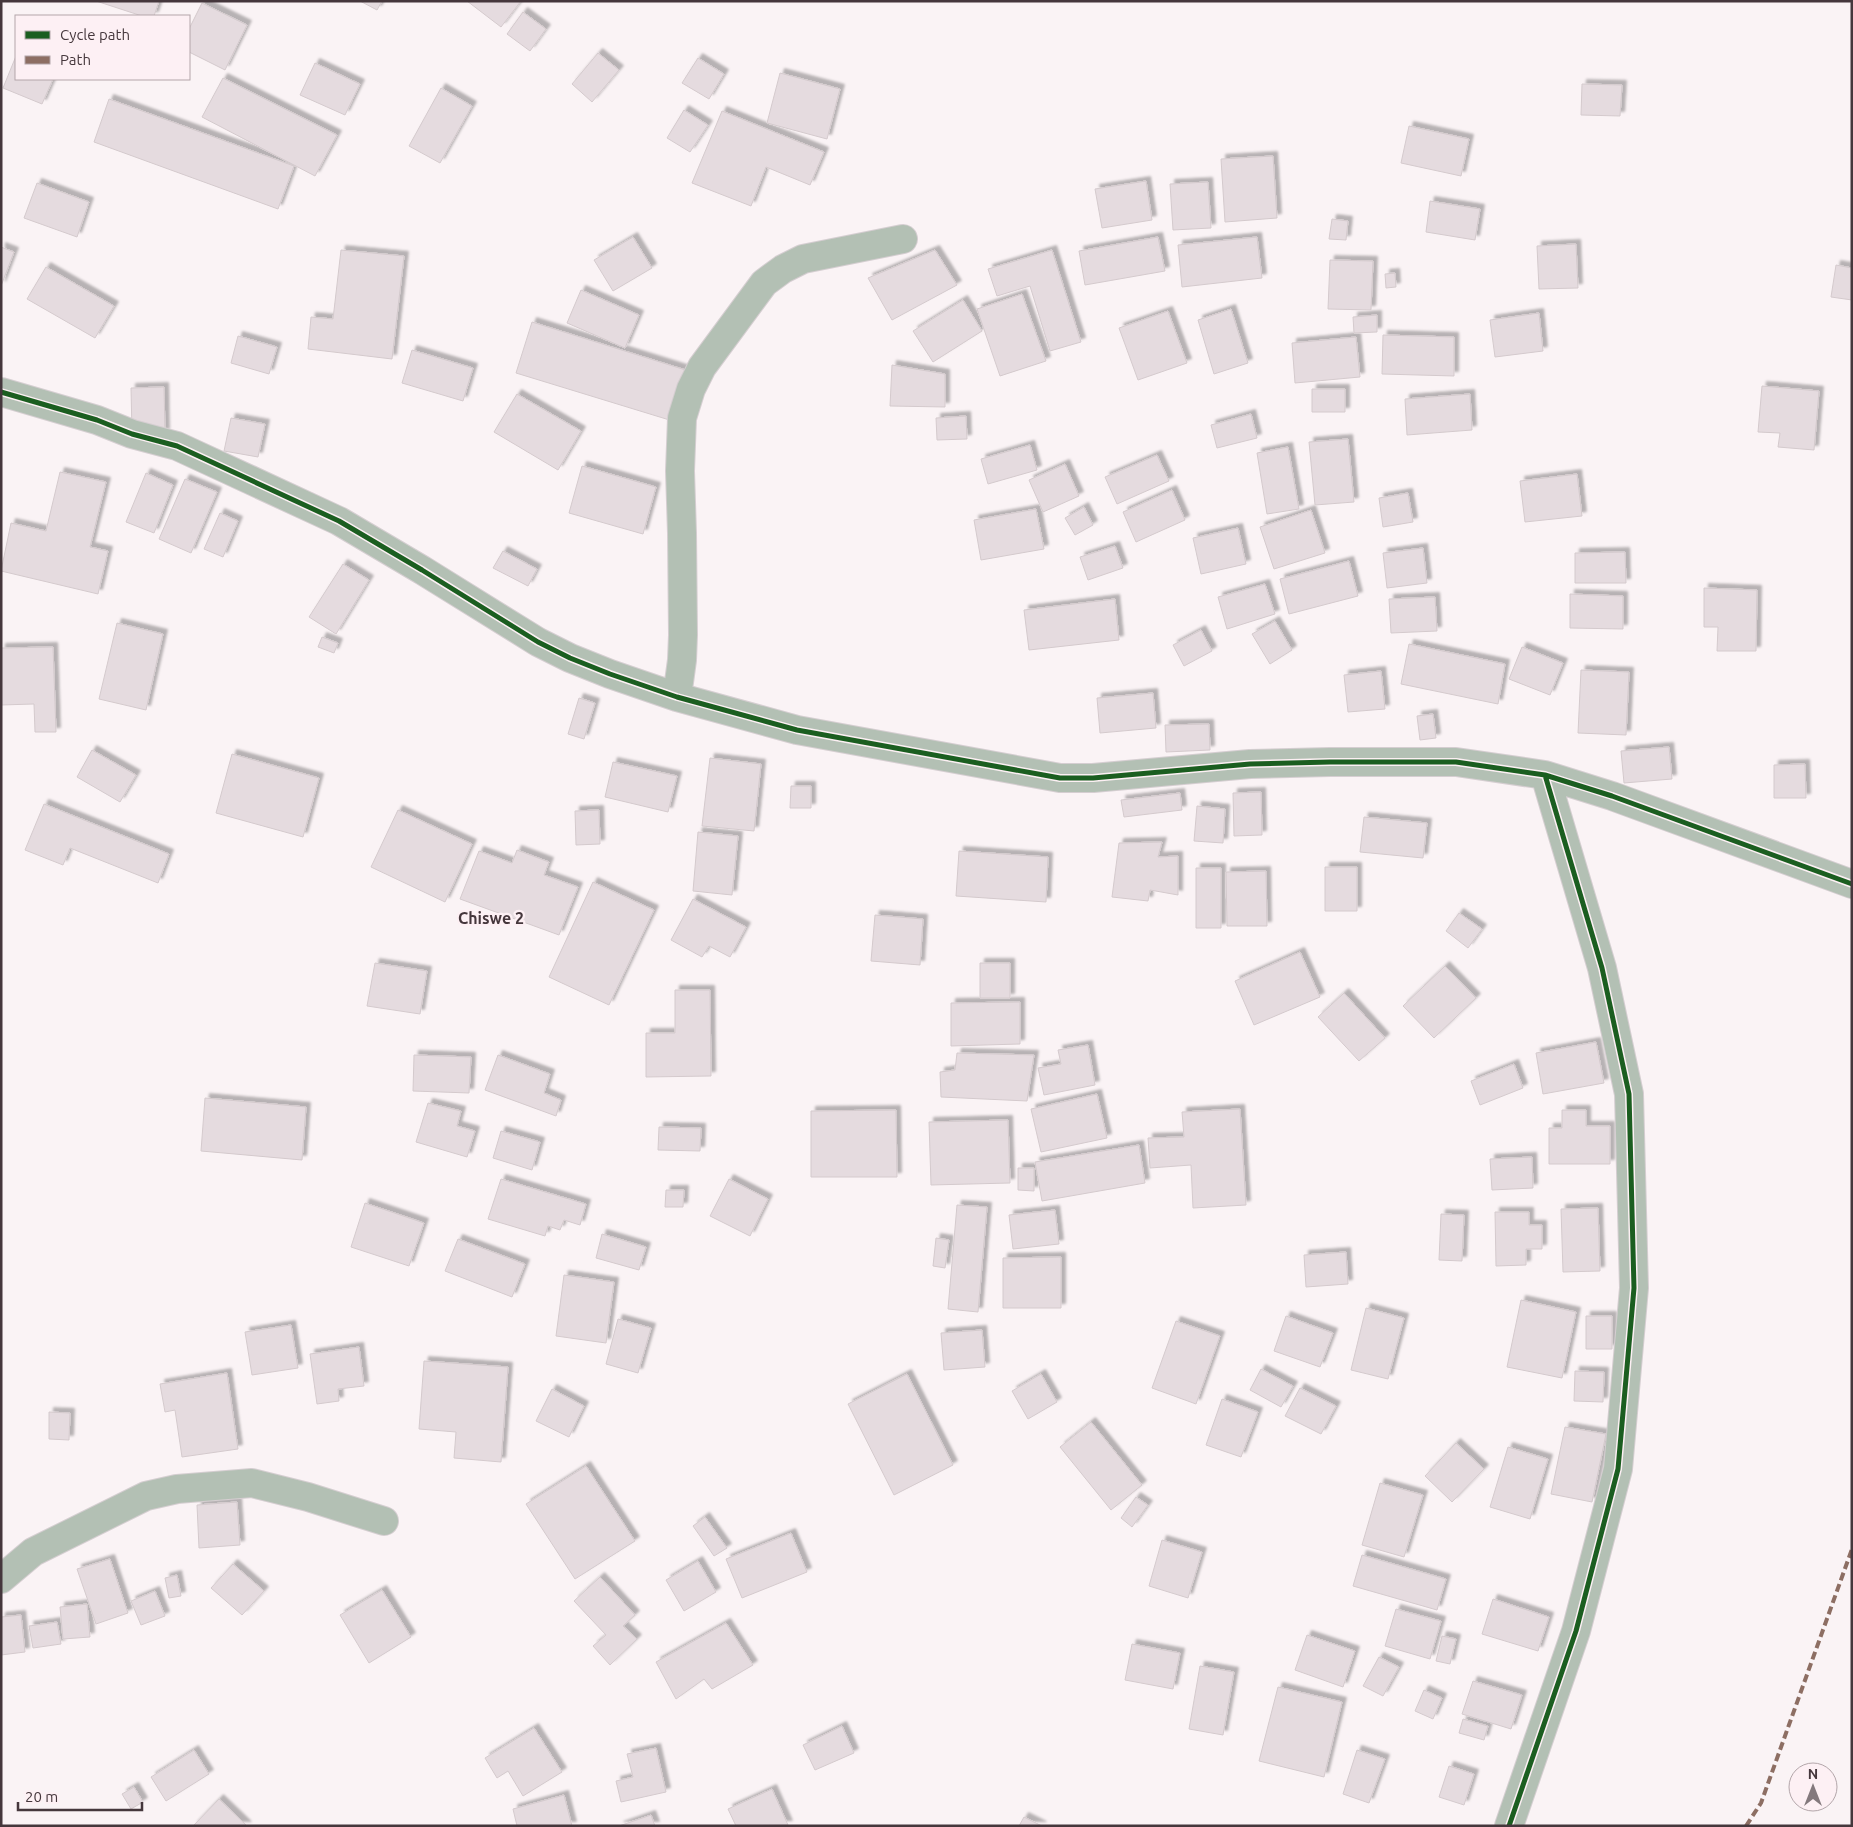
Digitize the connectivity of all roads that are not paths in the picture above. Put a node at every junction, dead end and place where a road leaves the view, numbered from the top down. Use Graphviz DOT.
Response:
graph roads {
  1 [pos="903,239"];
  2 [pos="1,392"];
  3 [pos="676,697"];
  4 [pos="1545,776"];
  5 [pos="1852,884"];
  6 [pos="384,1521"];
  7 [pos="1,1579"];
  8 [pos="1509,1826"];
  1 -- 3 [label="street"];
  2 -- 3 [label="street"];
  3 -- 4 [label="street"];
  4 -- 5 [label="street"];
  4 -- 8 [label="street"];
  6 -- 7 [label="street"];
}
